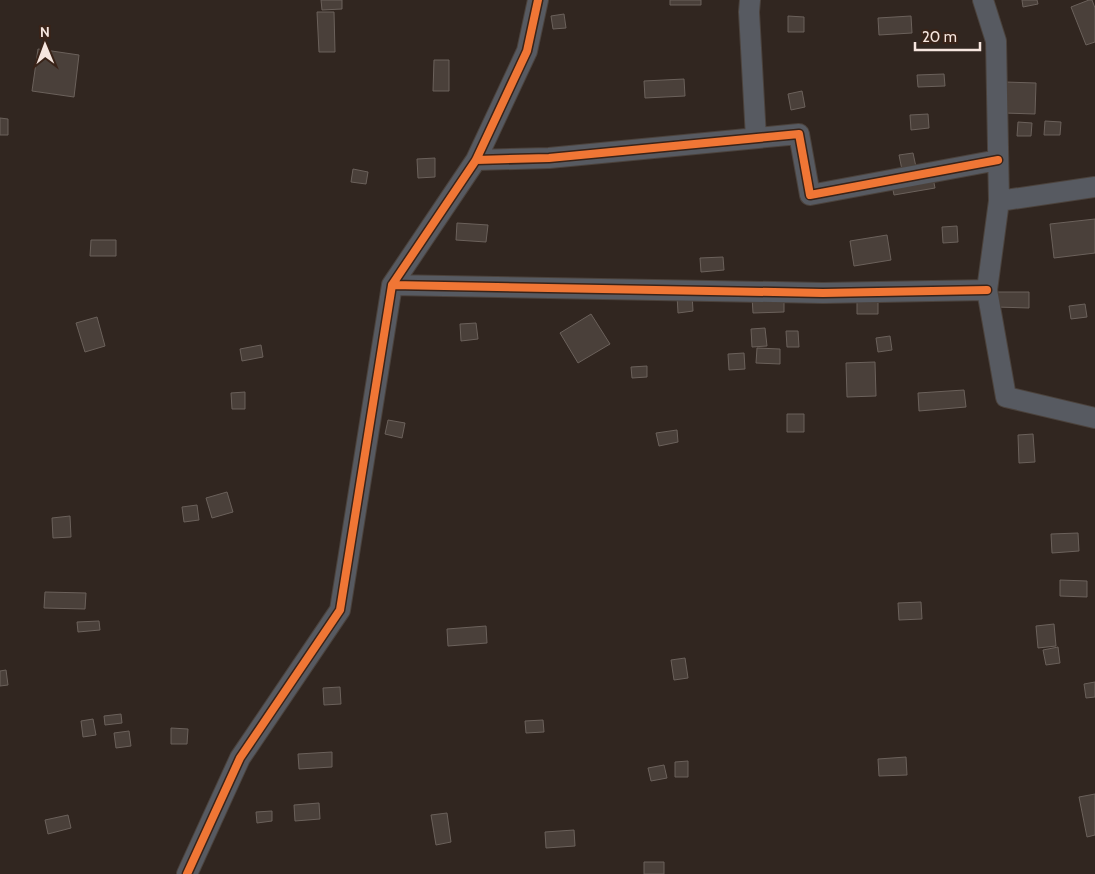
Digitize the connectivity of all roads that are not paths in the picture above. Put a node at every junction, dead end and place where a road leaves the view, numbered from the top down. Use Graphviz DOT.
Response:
graph roads {
  1 [pos="538,0"];
  2 [pos="750,0"];
  3 [pos="983,0"];
  4 [pos="756,138"];
  5 [pos="476,160"];
  6 [pos="998,160"];
  7 [pos="1095,187"];
  8 [pos="999,201"];
  9 [pos="392,285"];
  10 [pos="987,290"];
  11 [pos="1095,418"];
  12 [pos="188,874"];
  1 -- 5 [label="street"];
  2 -- 4 [label="street"];
  3 -- 6 [label="street"];
  4 -- 5 [label="street"];
  4 -- 6 [label="street"];
  5 -- 9 [label="street"];
  6 -- 8 [label="street"];
  7 -- 8 [label="street"];
  8 -- 10 [label="street"];
  9 -- 10 [label="street"];
  9 -- 12 [label="street"];
  10 -- 11 [label="street"];
}
